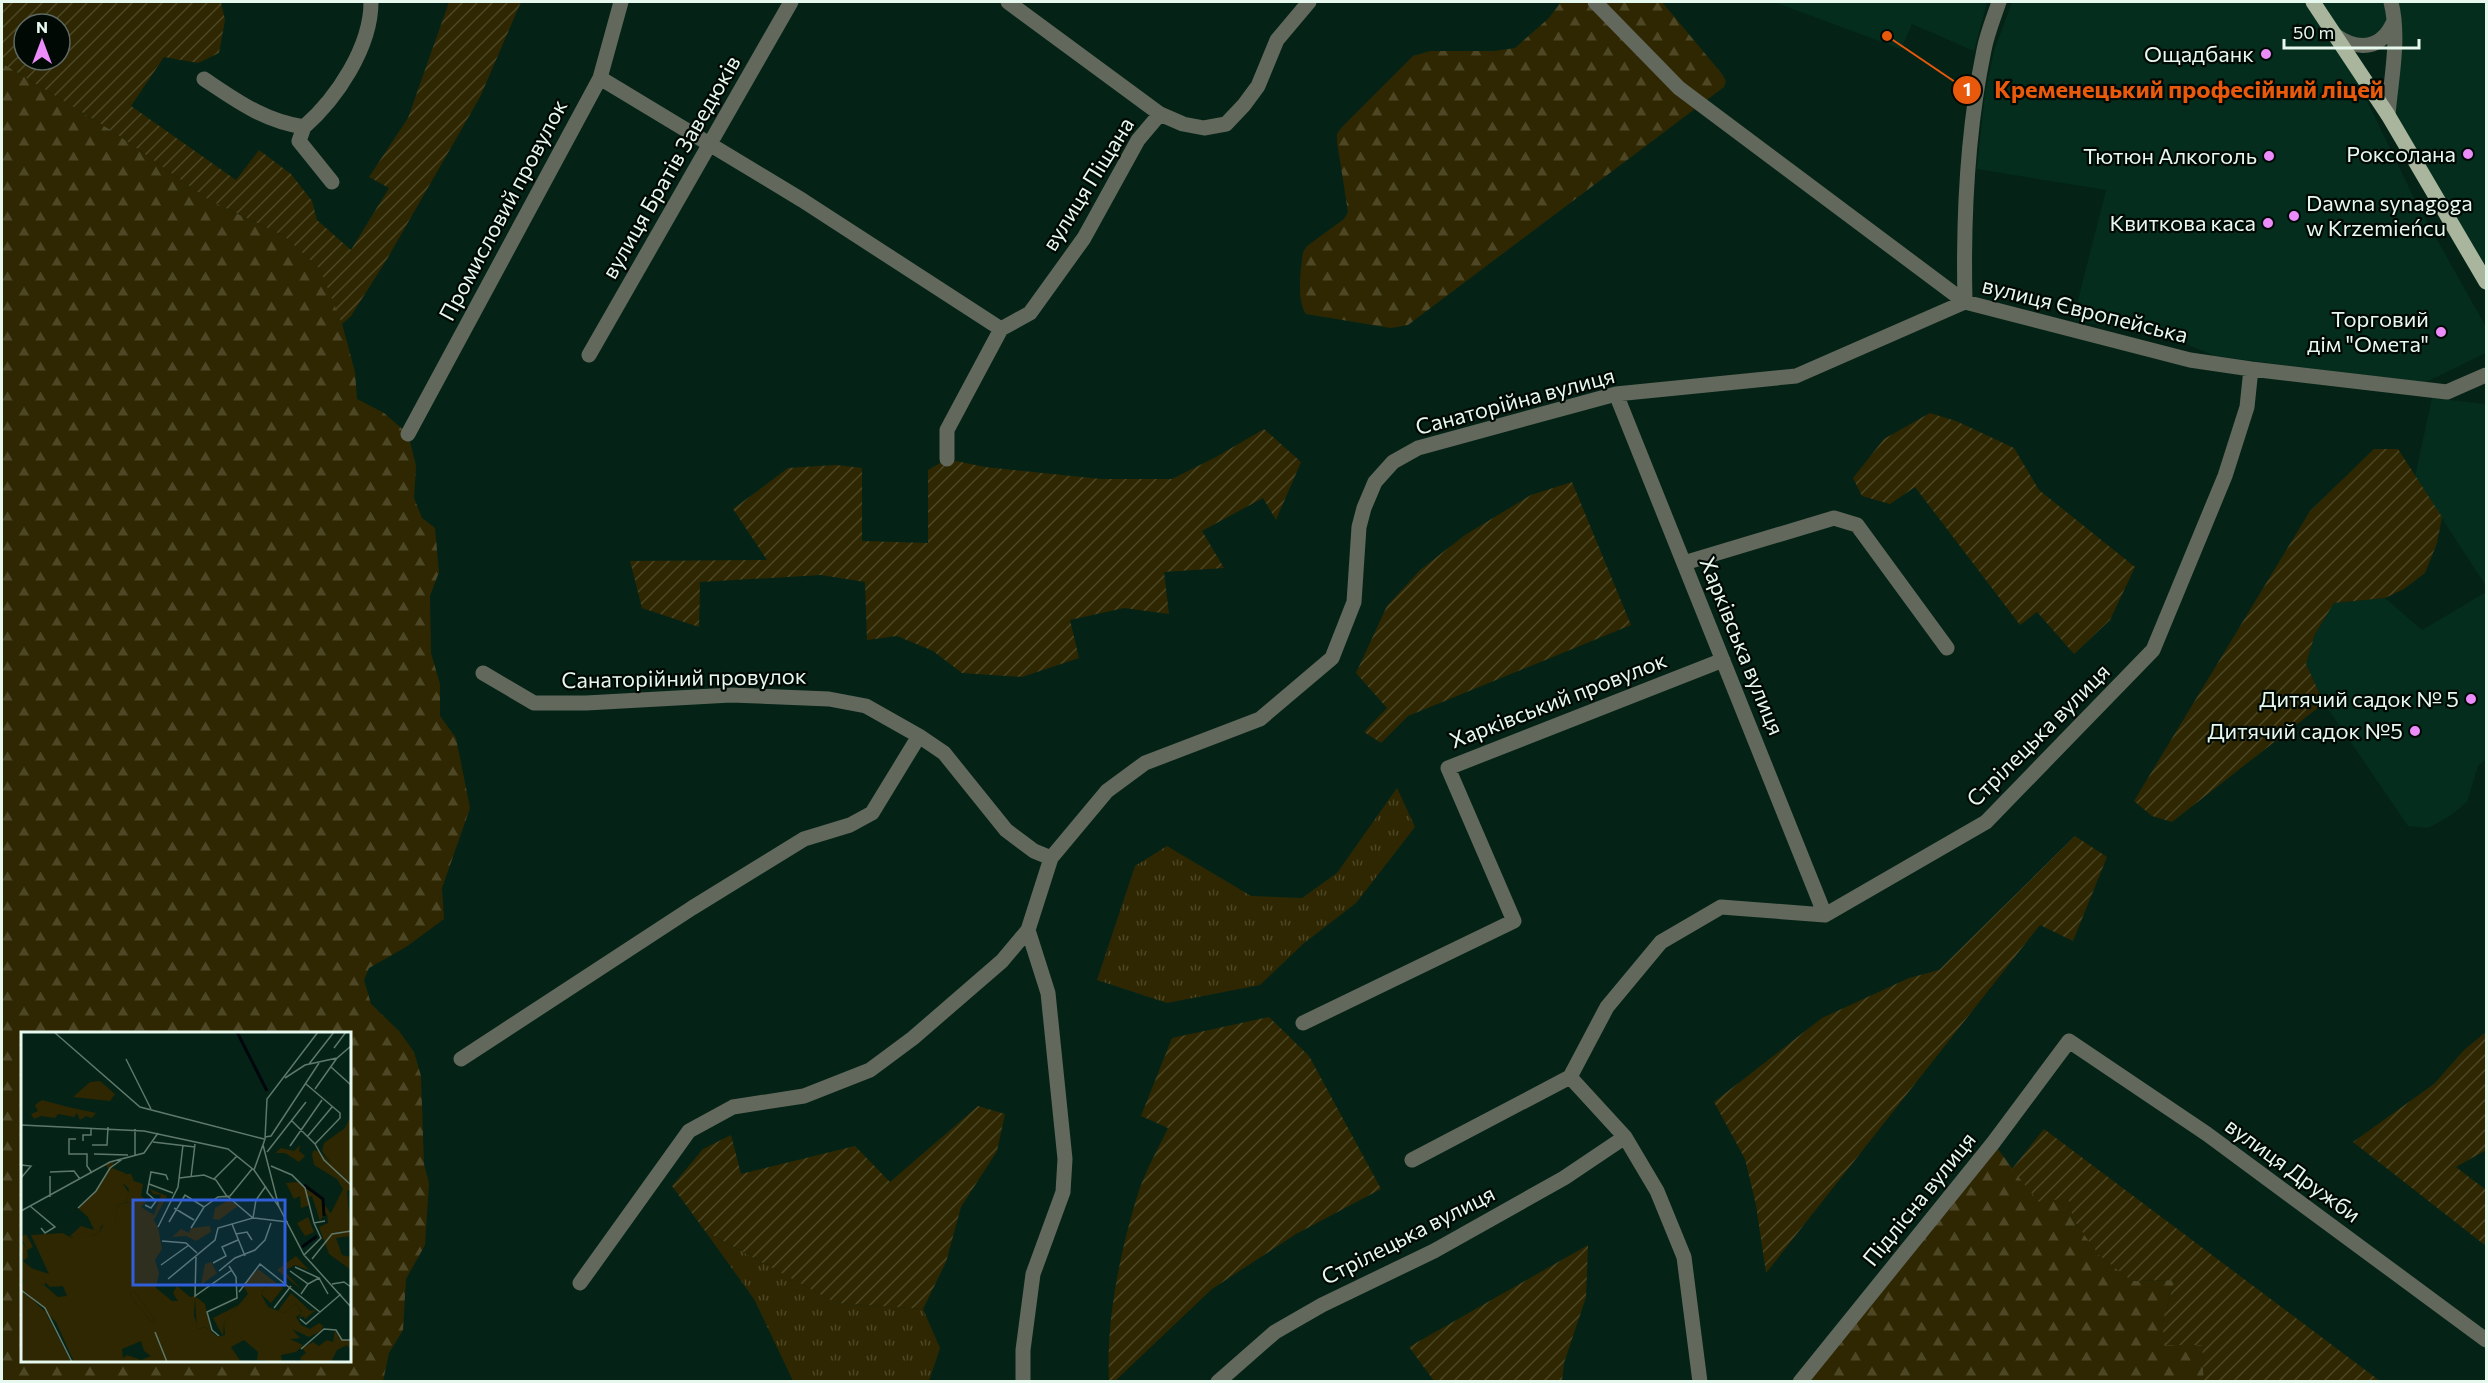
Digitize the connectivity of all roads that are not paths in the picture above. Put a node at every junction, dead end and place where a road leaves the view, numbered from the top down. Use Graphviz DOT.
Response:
graph roads {
  1 [pos="371,2"];
  2 [pos="621,2"];
  3 [pos="791,2"];
  4 [pos="1008,2"];
  5 [pos="1309,2"];
  6 [pos="1595,2"];
  7 [pos="1999,2"];
  8 [pos="2313,2"];
  9 [pos="2391,2"];
  10 [pos="2395,18"];
  11 [pos="2335,35"];
  12 [pos="600,78"];
  13 [pos="204,79"];
  14 [pos="1160,114"];
  15 [pos="2388,116"];
  16 [pos="304,127"];
  17 [pos="709,145"];
  18 [pos="332,182"];
  19 [pos="2487,282"];
  20 [pos="1965,302"];
  21 [pos="1001,329"];
  22 [pos="589,355"];
  23 [pos="2251,369"];
  24 [pos="2487,375"];
  25 [pos="1616,394"];
  26 [pos="408,434"];
  27 [pos="947,459"];
  28 [pos="1684,563"];
  29 [pos="1947,648"];
  30 [pos="1723,660"];
  31 [pos="483,673"];
  32 [pos="919,736"];
  33 [pos="1051,858"];
  34 [pos="1825,915"];
  35 [pos="1028,930"];
  36 [pos="1303,1023"];
  37 [pos="2069,1041"];
  38 [pos="461,1059"];
  39 [pos="1570,1077"];
  40 [pos="1624,1137"];
  41 [pos="1412,1160"];
  42 [pos="580,1283"];
  43 [pos="2487,1340"];
  44 [pos="1023,1382"];
  45 [pos="1218,1382"];
  46 [pos="1700,1382"];
  47 [pos="1800,1382"];
  1 -- 16 [label="street"];
  2 -- 12 [label="street, Промисловий провулок"];
  3 -- 17 [label="street, вулиця Братів Заведюків"];
  4 -- 14 [label="street"];
  5 -- 14 [label="street, вулиця Піщана"];
  6 -- 20 [label="street, вулиця Європейська"];
  7 -- 20 [label="street"];
  8 -- 11 [label="main road"];
  9 -- 10 [label="street"];
  10 -- 11 [label="street"];
  10 -- 15 [label="street"];
  11 -- 15 [label="main road"];
  12 -- 17 [label="street"];
  12 -- 26 [label="street, Промисловий провулок"];
  13 -- 16 [label="street"];
  14 -- 21 [label="street, вулиця Піщана"];
  15 -- 19 [label="main road"];
  16 -- 18 [label="street"];
  17 -- 21 [label="street"];
  17 -- 22 [label="street, вулиця Братів Заведюків"];
  20 -- 23 [label="street, вулиця Європейська"];
  20 -- 25 [label="street, Санаторійна вулиця"];
  21 -- 27 [label="street"];
  23 -- 24 [label="street, вулиця Європейська"];
  23 -- 34 [label="street, Стрілецька вулиця"];
  25 -- 28 [label="street, Харківська вулиця"];
  25 -- 33 [label="street, Санаторійна вулиця"];
  28 -- 29 [label="street"];
  28 -- 30 [label="street, Харківська вулиця"];
  30 -- 34 [label="street, Харківська вулиця"];
  30 -- 36 [label="street, Харківський провулок"];
  31 -- 32 [label="street, Санаторійний провулок"];
  32 -- 33 [label="street, Санаторійний провулок"];
  32 -- 38 [label="street"];
  33 -- 35 [label="street, Санаторійна вулиця"];
  34 -- 39 [label="street"];
  35 -- 42 [label="street, Санаторійна вулиця"];
  35 -- 44 [label="street"];
  37 -- 43 [label="street, вулиця Дружби"];
  37 -- 47 [label="street, Підлісна вулиця"];
  39 -- 40 [label="street"];
  39 -- 41 [label="street"];
  40 -- 45 [label="street, Стрілецька вулиця"];
  40 -- 46 [label="street"];
}
